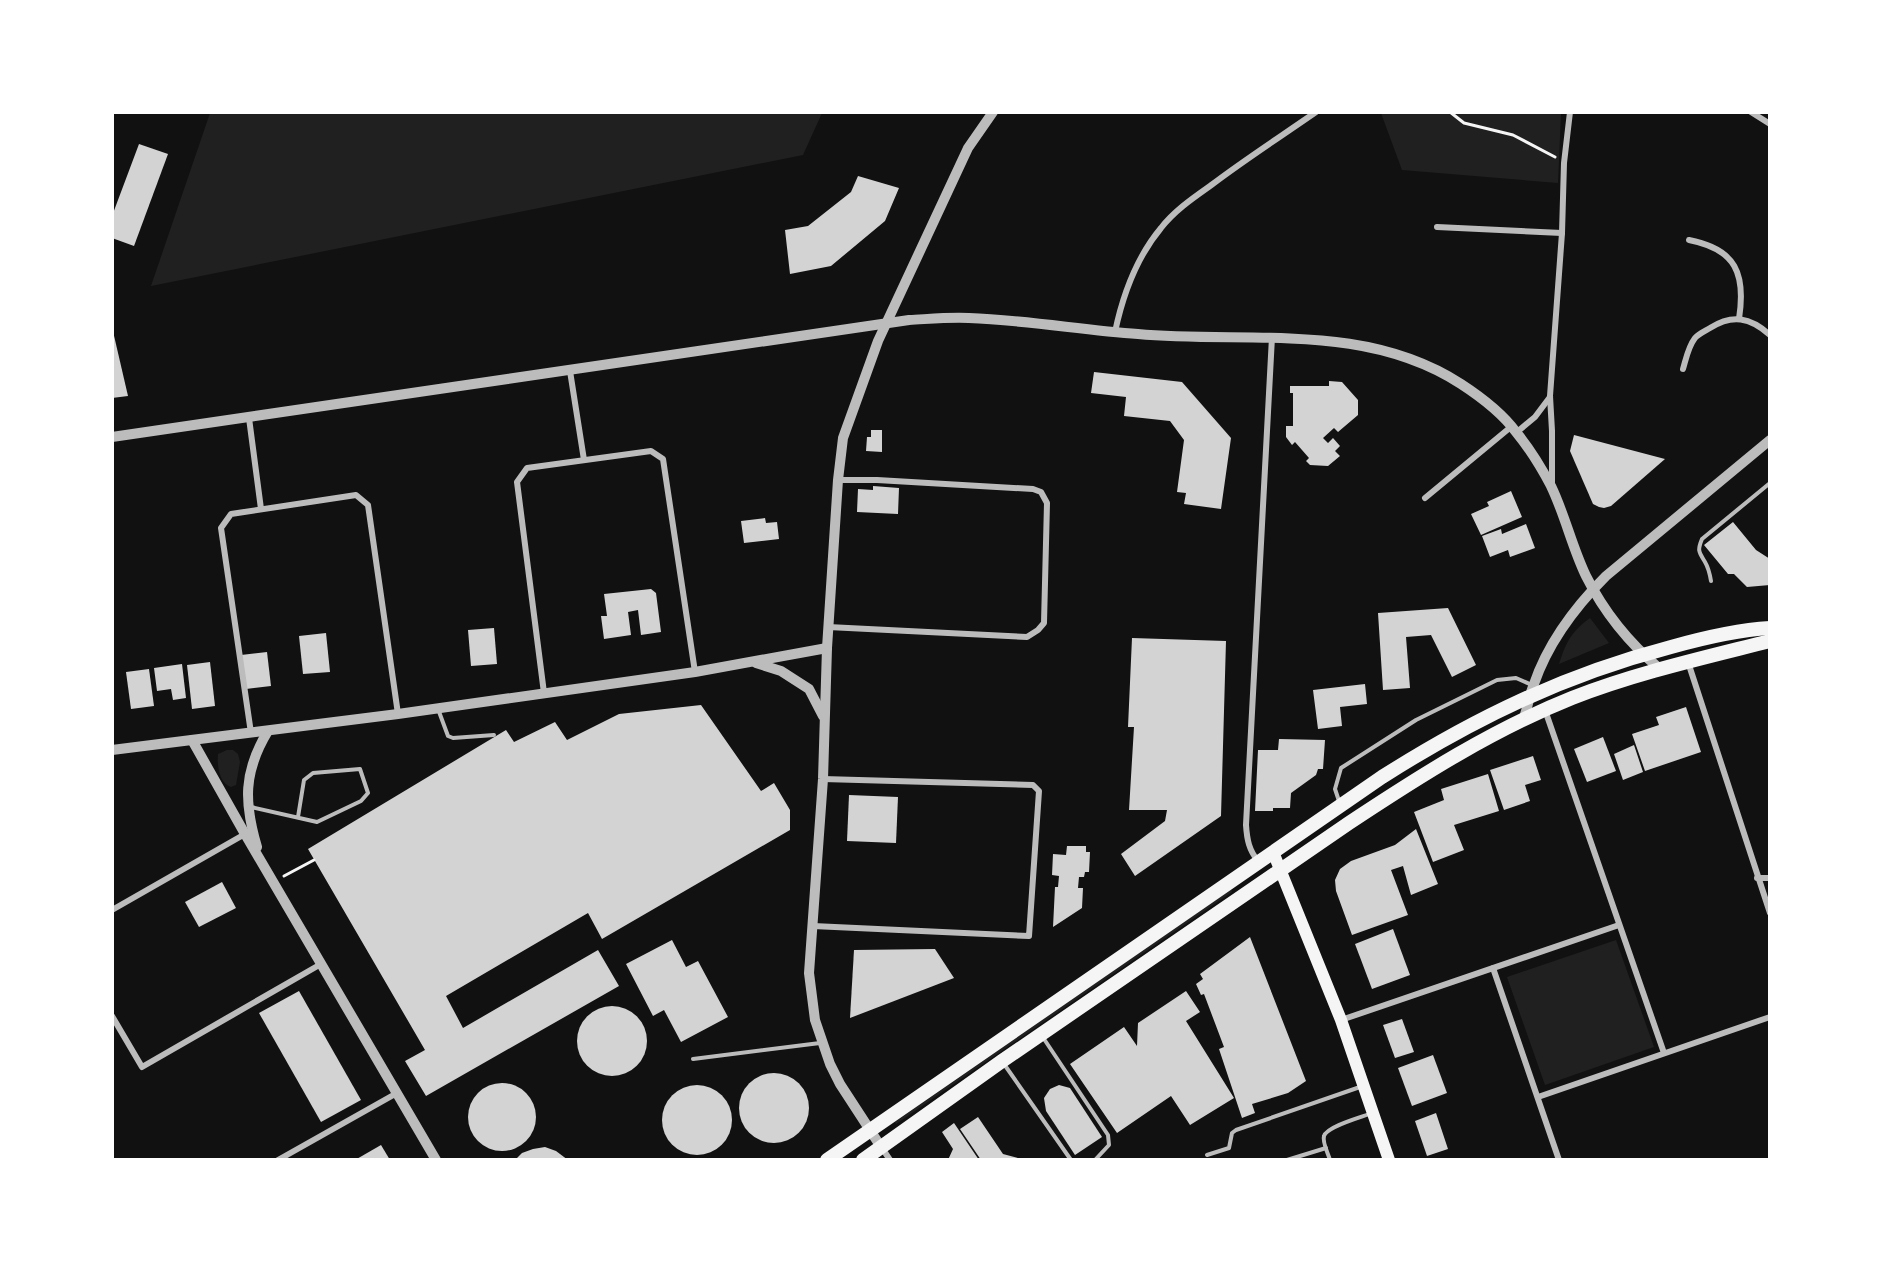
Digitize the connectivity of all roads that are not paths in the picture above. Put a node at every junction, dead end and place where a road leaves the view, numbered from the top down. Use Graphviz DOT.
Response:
graph roads {
  1 [pos="993,112"];
  2 [pos="1316,112"];
  3 [pos="1570,112"];
  4 [pos="1751,112"];
  5 [pos="1770,124"];
  6 [pos="1437,227"];
  7 [pos="1562,233"];
  8 [pos="1689,240"];
  9 [pos="1739,319"];
  10 [pos="887,323"];
  11 [pos="1115,332"];
  12 [pos="1770,335"];
  13 [pos="1272,338"];
  14 [pos="1683,369"];
  15 [pos="570,371"];
  16 [pos="1550,396"];
  17 [pos="249,418"];
  18 [pos="1514,429"];
  19 [pos="112,437"];
  20 [pos="1770,440"];
  21 [pos="584,460"];
  22 [pos="838,480"];
  23 [pos="1770,483"];
  24 [pos="1552,488"];
  25 [pos="1425,498"];
  26 [pos="261,509"];
  27 [pos="1712,582"];
  28 [pos="1594,589"];
  29 [pos="828,627"];
  30 [pos="1770,628"];
  31 [pos="1770,641"];
  32 [pos="827,648"];
  33 [pos="1642,654"];
  34 [pos="753,662"];
  35 [pos="1688,662"];
  36 [pos="1660,669"];
  37 [pos="695,672"];
  38 [pos="1532,690"];
  39 [pos="544,693"];
  40 [pos="438,709"];
  41 [pos="1545,710"];
  42 [pos="398,714"];
  43 [pos="825,720"];
  44 [pos="1523,720"];
  45 [pos="268,731"];
  46 [pos="250,733"];
  47 [pos="494,735"];
  48 [pos="192,740"];
  49 [pos="112,750"];
  50 [pos="823,779"];
  51 [pos="1340,805"];
  52 [pos="247,806"];
  53 [pos="298,817"];
  54 [pos="245,834"];
  55 [pos="1273,852"];
  56 [pos="1259,862"];
  57 [pos="263,865"];
  58 [pos="1281,871"];
  59 [pos="1757,878"];
  60 [pos="1770,878"];
  61 [pos="112,910"];
  62 [pos="1770,913"];
  63 [pos="1619,925"];
  64 [pos="813,926"];
  65 [pos="321,964"];
  66 [pos="1493,968"];
  67 [pos="112,1016"];
  68 [pos="1770,1017"];
  69 [pos="1341,1020"];
  70 [pos="1041,1035"];
  71 [pos="821,1042"];
  72 [pos="1664,1053"];
  73 [pos="693,1059"];
  74 [pos="1002,1061"];
  75 [pos="1364,1086"];
  76 [pos="397,1093"];
  77 [pos="1538,1097"];
  78 [pos="1373,1113"];
  79 [pos="869,1129"];
  80 [pos="881,1147"];
  81 [pos="1326,1148"];
  82 [pos="1207,1155"];
  83 [pos="278,1160"];
  84 [pos="436,1160"];
  85 [pos="826,1160"];
  86 [pos="863,1160"];
  87 [pos="890,1160"];
  88 [pos="1071,1160"];
  89 [pos="1095,1160"];
  90 [pos="1287,1160"];
  91 [pos="1330,1160"];
  92 [pos="1389,1160"];
  93 [pos="1559,1160"];
  1 -- 10 [label="street"];
  2 -- 11 [label="street"];
  3 -- 7 [label="street"];
  4 -- 5 [label="street"];
  6 -- 7 [label="street"];
  7 -- 16 [label="street"];
  8 -- 9 [label="street"];
  9 -- 12 [label="street"];
  9 -- 14 [label="street"];
  10 -- 11 [label="street"];
  10 -- 15 [label="street"];
  10 -- 22 [label="street"];
  11 -- 13 [label="street"];
  13 -- 18 [label="street"];
  13 -- 56 [label="street"];
  15 -- 17 [label="street"];
  15 -- 21 [label="street"];
  16 -- 18 [label="street"];
  16 -- 24 [label="street"];
  17 -- 19 [label="street"];
  17 -- 26 [label="street"];
  18 -- 24 [label="street"];
  18 -- 25 [label="street"];
  20 -- 28 [label="street"];
  21 -- 37 [label="street"];
  21 -- 39 [label="street"];
  22 -- 29 [label="street"];
  22 -- 29 [label="street"];
  23 -- 27 [label="lane"];
  24 -- 28 [label="street"];
  26 -- 42 [label="street"];
  26 -- 46 [label="street"];
  28 -- 33 [label="street"];
  28 -- 38 [label="street"];
  29 -- 32 [label="street"];
  30 -- 33 [label="main road"];
  31 -- 35 [label="main road"];
  32 -- 34 [label="street"];
  32 -- 43 [label="street"];
  33 -- 36 [label="street"];
  33 -- 38 [label="main road"];
  34 -- 37 [label="street"];
  34 -- 43 [label="street"];
  35 -- 36 [label="main road"];
  35 -- 59 [label="street"];
  36 -- 41 [label="main road"];
  37 -- 39 [label="street"];
  38 -- 44 [label="street"];
  38 -- 51 [label="main road"];
  38 -- 51 [label="lane"];
  39 -- 40 [label="street"];
  40 -- 42 [label="street"];
  40 -- 47 [label="lane"];
  41 -- 44 [label="main road"];
  41 -- 63 [label="street"];
  42 -- 45 [label="street"];
  43 -- 50 [label="street"];
  44 -- 58 [label="main road"];
  45 -- 46 [label="street"];
  45 -- 52 [label="street"];
  46 -- 48 [label="street"];
  48 -- 49 [label="street"];
  48 -- 54 [label="street"];
  50 -- 64 [label="street"];
  50 -- 64 [label="street"];
  51 -- 55 [label="main road"];
  52 -- 53 [label="lane"];
  52 -- 57 [label="street"];
  53 -- 53 [label="lane"];
  54 -- 57 [label="street"];
  54 -- 61 [label="street"];
  55 -- 56 [label="main road"];
  55 -- 58 [label="main road"];
  56 -- 79 [label="main road"];
  57 -- 65 [label="street"];
  58 -- 69 [label="main road"];
  58 -- 70 [label="main road"];
  59 -- 60 [label="street"];
  59 -- 62 [label="street"];
  63 -- 66 [label="street"];
  63 -- 72 [label="street"];
  64 -- 71 [label="street"];
  65 -- 67 [label="street"];
  65 -- 76 [label="street"];
  66 -- 69 [label="street"];
  66 -- 77 [label="street"];
  68 -- 72 [label="street"];
  69 -- 75 [label="main road"];
  70 -- 74 [label="main road"];
  70 -- 89 [label="lane"];
  71 -- 73 [label="lane"];
  71 -- 79 [label="street"];
  72 -- 77 [label="street"];
  74 -- 80 [label="main road"];
  74 -- 88 [label="lane"];
  75 -- 78 [label="main road"];
  75 -- 82 [label="lane"];
  76 -- 83 [label="street"];
  76 -- 84 [label="street"];
  77 -- 93 [label="street"];
  78 -- 81 [label="lane"];
  78 -- 92 [label="main road"];
  79 -- 80 [label="street"];
  79 -- 85 [label="main road"];
  80 -- 86 [label="main road"];
  80 -- 87 [label="street"];
  81 -- 90 [label="lane"];
  81 -- 91 [label="lane"];
}
